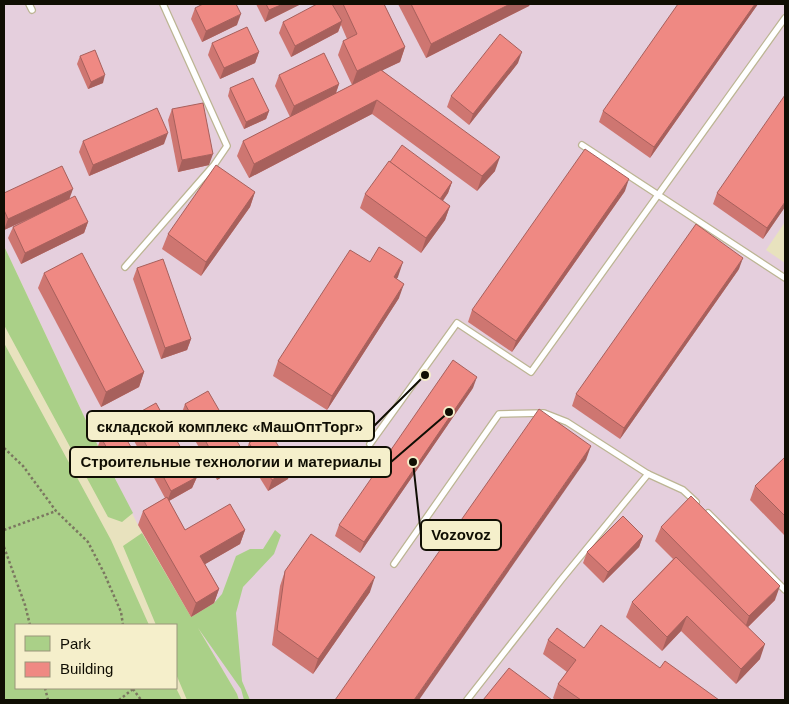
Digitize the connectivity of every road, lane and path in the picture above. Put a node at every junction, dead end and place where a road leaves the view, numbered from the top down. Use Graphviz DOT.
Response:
graph roads {
  1 [pos="29,4"];
  2 [pos="163,4"];
  3 [pos="32,10"];
  4 [pos="785,18"];
  5 [pos="582,145"];
  6 [pos="659,196"];
  7 [pos="125,267"];
  8 [pos="785,278"];
  9 [pos="370,444"];
  10 [pos="4,448"];
  11 [pos="648,474"];
  12 [pos="56,511"];
  13 [pos="4,530"];
  14 [pos="4,547"];
  15 [pos="394,564"];
  16 [pos="785,590"];
  17 [pos="30,624"];
  18 [pos="123,624"];
  19 [pos="131,689"];
  20 [pos="133,689"];
  21 [pos="119,700"];
  22 [pos="141,700"];
  23 [pos="467,700"];
  1 -- 3 [label="lane"];
  2 -- 7 [label="lane"];
  4 -- 6 [label="lane"];
  5 -- 6 [label="lane"];
  6 -- 8 [label="lane"];
  6 -- 9 [label="lane"];
  10 -- 12 [label="path"];
  11 -- 15 [label="lane"];
  11 -- 16 [label="lane"];
  11 -- 23 [label="lane"];
  12 -- 13 [label="path"];
  12 -- 18 [label="path"];
  14 -- 17 [label="path"];
  19 -- 21 [label="path"];
  20 -- 22 [label="path"];
}
